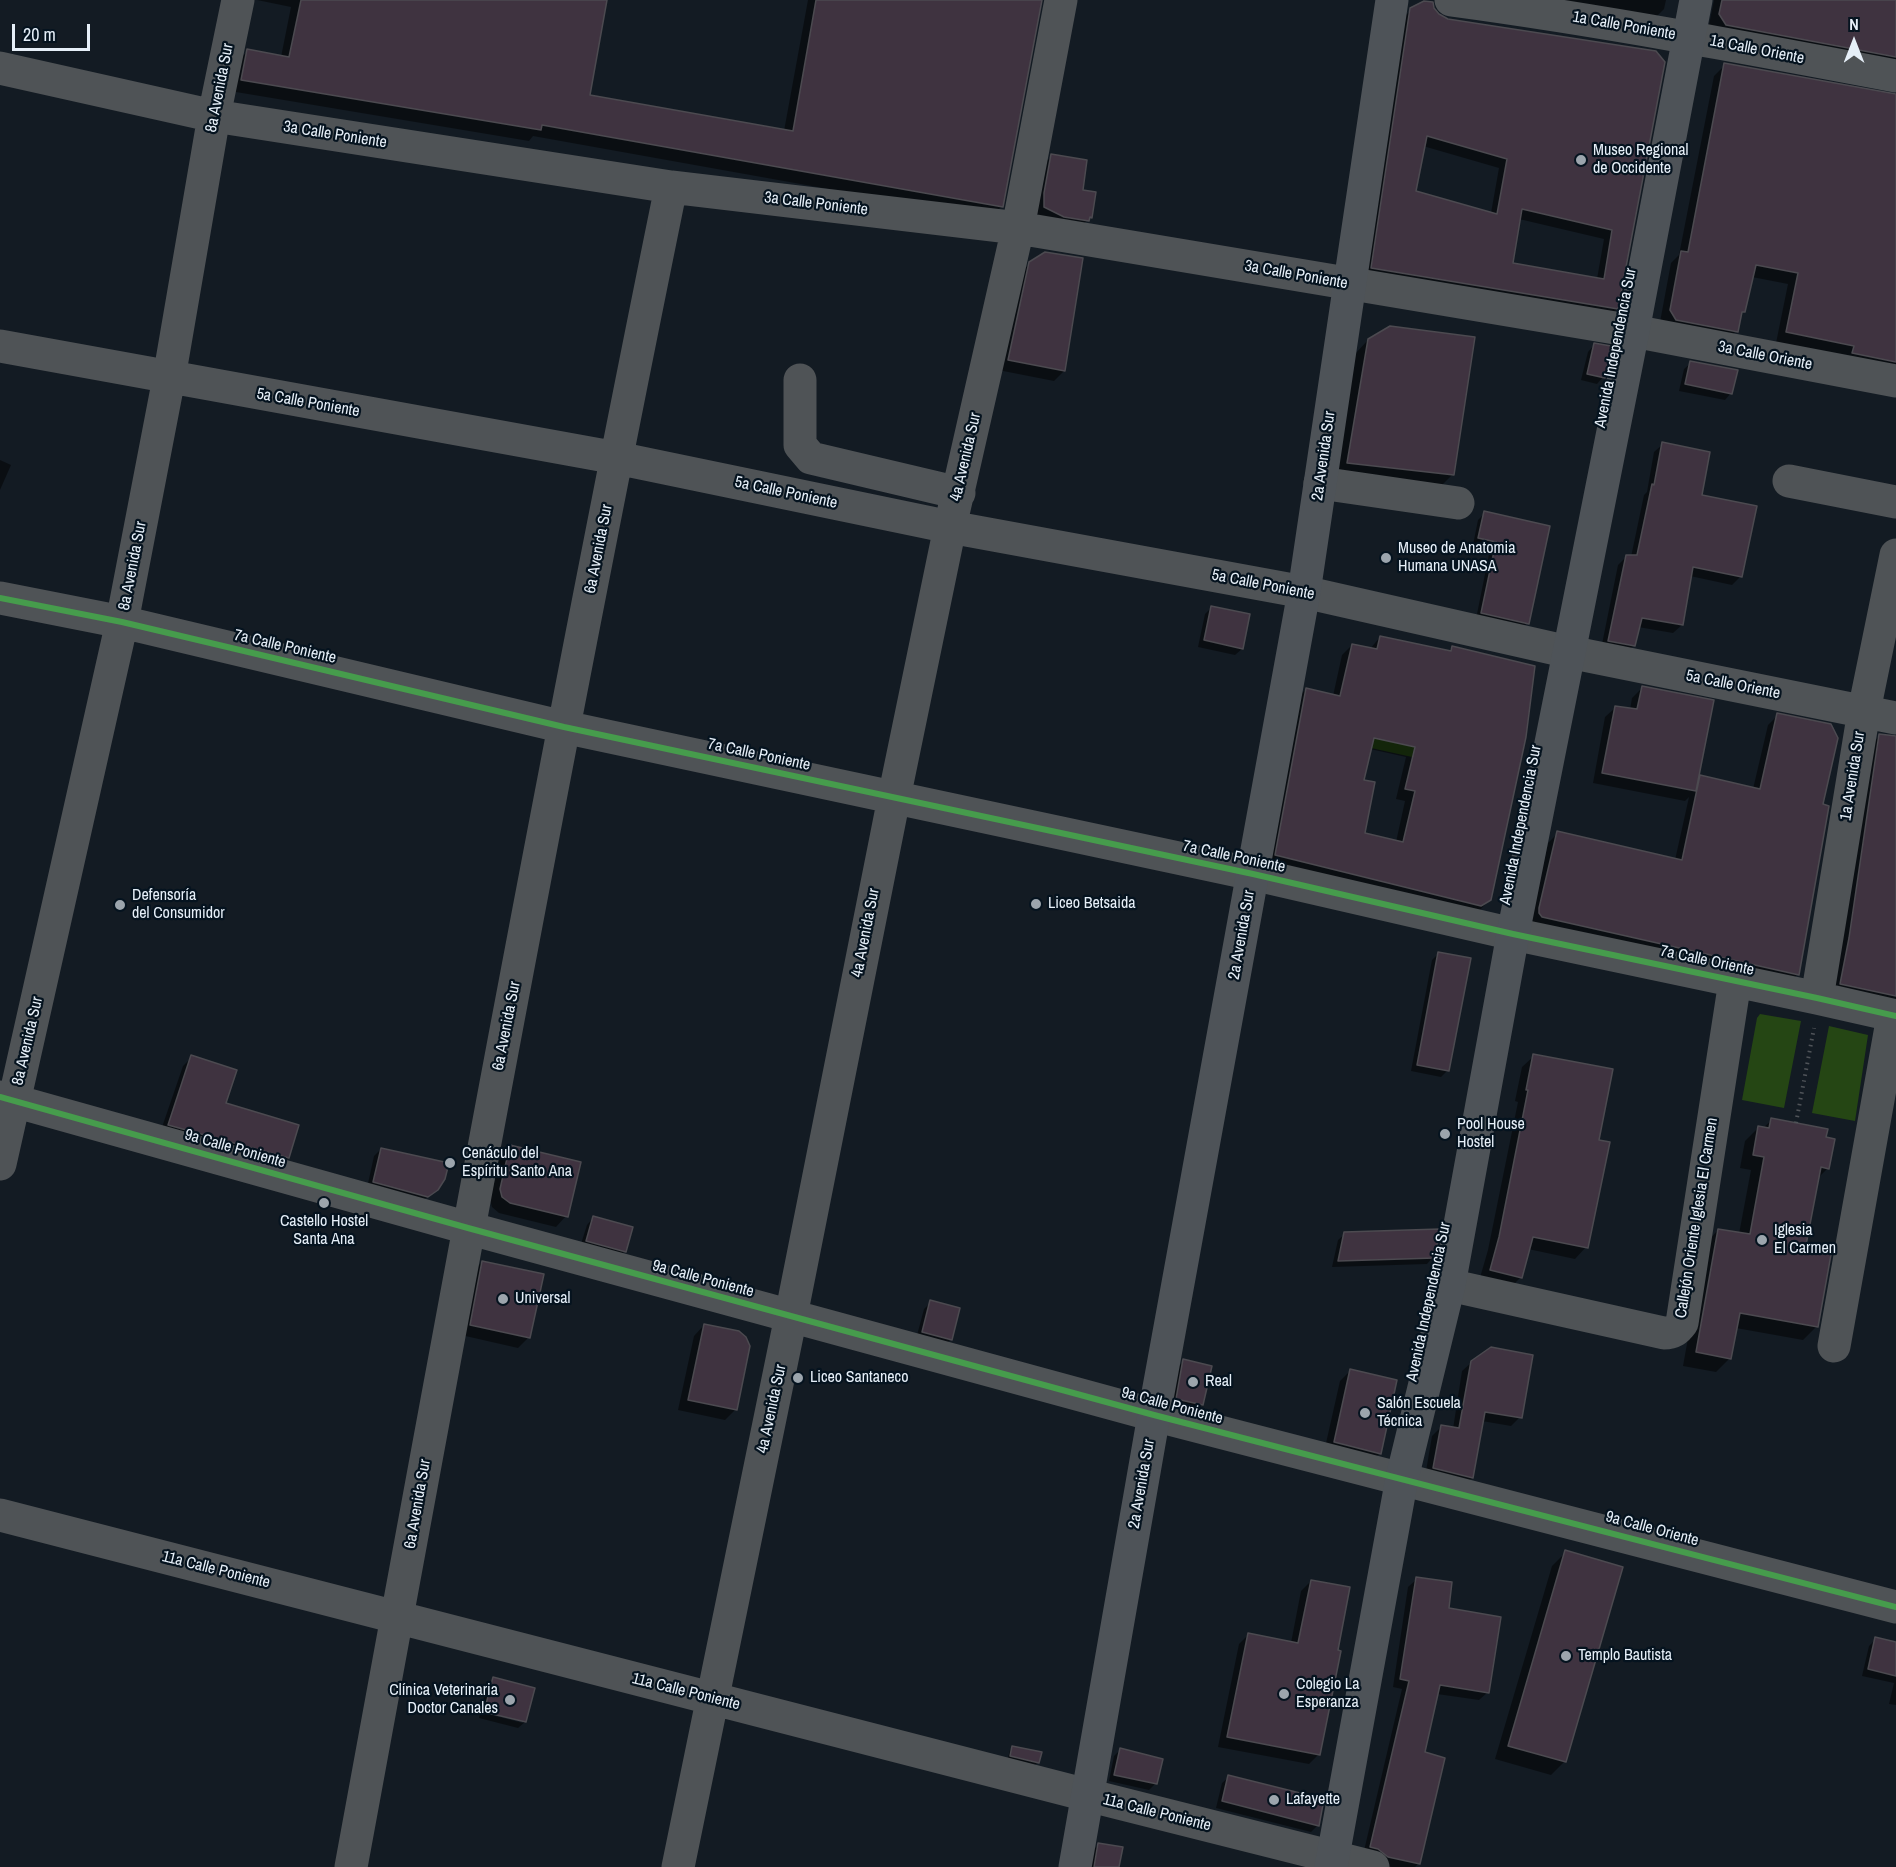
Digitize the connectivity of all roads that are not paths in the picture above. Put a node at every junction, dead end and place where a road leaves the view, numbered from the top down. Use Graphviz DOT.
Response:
graph roads {
  1 [pos="238,0"];
  2 [pos="1061,0"];
  3 [pos="1392,0"];
  4 [pos="1451,0"];
  5 [pos="1696,0"];
  6 [pos="1690,37"];
  7 [pos="0,68"];
  8 [pos="1896,76"];
  9 [pos="214,116"];
  10 [pos="671,187"];
  11 [pos="1018,228"];
  12 [pos="1350,284"];
  13 [pos="1633,331"];
  14 [pos="0,346"];
  15 [pos="169,378"];
  16 [pos="800,380"];
  17 [pos="1896,381"];
  18 [pos="617,458"];
  19 [pos="1789,481"];
  20 [pos="1320,483"];
  21 [pos="959,493"];
  22 [pos="1896,502"];
  23 [pos="1458,503"];
  24 [pos="950,527"];
  25 [pos="1896,555"];
  26 [pos="1304,592"];
  27 [pos="0,598"];
  28 [pos="122,622"];
  29 [pos="1569,652"];
  30 [pos="1877,692"];
  31 [pos="1896,718"];
  32 [pos="564,727"];
  33 [pos="894,798"];
  34 [pos="1253,874"];
  35 [pos="1513,934"];
  36 [pos="1735,981"];
  37 [pos="1816,1011"];
  38 [pos="1895,1016"];
  39 [pos="7,1099"];
  40 [pos="0,1164"];
  41 [pos="468,1228"];
  42 [pos="1449,1286"];
  43 [pos="791,1316"];
  44 [pos="1834,1346"];
  45 [pos="1154,1415"];
  46 [pos="1402,1478"];
  47 [pos="0,1515"];
  48 [pos="1896,1606"];
  49 [pos="397,1617"];
  50 [pos="712,1698"];
  51 [pos="1087,1795"];
  52 [pos="1332,1862"];
  53 [pos="351,1867"];
  54 [pos="678,1867"];
  55 [pos="1075,1867"];
  56 [pos="1373,1867"];
  1 -- 9 [label="street, 8a Avenida Sur"];
  2 -- 11 [label="street, 4a Avenida Sur"];
  3 -- 12 [label="main road, 2a Avenida Sur"];
  4 -- 6 [label="street, 1a Calle Poniente"];
  5 -- 6 [label="main road, Avenida Independencia Sur"];
  6 -- 8 [label="street, 1a Calle Oriente"];
  6 -- 13 [label="main road, Avenida Independencia Sur"];
  7 -- 9 [label="street, 3a Calle Poniente"];
  9 -- 10 [label="street, 3a Calle Poniente"];
  9 -- 15 [label="street, 8a Avenida Sur"];
  10 -- 11 [label="street, 3a Calle Poniente"];
  10 -- 18 [label="street, 6a Avenida Sur"];
  11 -- 12 [label="street, 3a Calle Poniente"];
  11 -- 21 [label="street, 4a Avenida Sur"];
  12 -- 13 [label="street, 3a Calle Poniente"];
  12 -- 20 [label="main road, 2a Avenida Sur"];
  13 -- 17 [label="street, 3a Calle Oriente"];
  13 -- 29 [label="main road, Avenida Independencia Sur"];
  14 -- 15 [label="street, 5a Calle Poniente"];
  15 -- 18 [label="street, 5a Calle Poniente"];
  15 -- 28 [label="street, 8a Avenida Sur"];
  16 -- 21 [label="street"];
  18 -- 24 [label="street, 5a Calle Poniente"];
  18 -- 32 [label="street, 6a Avenida Sur"];
  19 -- 22 [label="street"];
  20 -- 23 [label="street"];
  20 -- 26 [label="main road, 2a Avenida Sur"];
  21 -- 24 [label="street, 4a Avenida Sur"];
  24 -- 26 [label="street, 5a Calle Poniente"];
  24 -- 33 [label="street, 4a Avenida Sur"];
  25 -- 30 [label="street, 1a Avenida Sur"];
  26 -- 29 [label="street, 5a Calle Poniente"];
  26 -- 34 [label="main road, 2a Avenida Sur"];
  27 -- 28 [label="street, 7a Calle Poniente"];
  28 -- 32 [label="street, 7a Calle Poniente"];
  28 -- 39 [label="street, 8a Avenida Sur"];
  29 -- 30 [label="street, 5a Calle Oriente"];
  29 -- 35 [label="main road, Avenida Independencia Sur"];
  30 -- 31 [label="street, 5a Calle Oriente"];
  30 -- 37 [label="street, 1a Avenida Sur"];
  32 -- 33 [label="street, 7a Calle Poniente"];
  32 -- 41 [label="street, 6a Avenida Sur"];
  33 -- 34 [label="street, 7a Calle Poniente"];
  33 -- 43 [label="street, 4a Avenida Sur"];
  34 -- 35 [label="street, 7a Calle Poniente"];
  34 -- 45 [label="main road, 2a Avenida Sur"];
  35 -- 36 [label="street, 7a Calle Oriente"];
  35 -- 42 [label="main road, Avenida Independencia Sur"];
  36 -- 37 [label="street, 7a Calle Oriente"];
  36 -- 42 [label="street, Callejón Oriente Iglesia El Carmen"];
  37 -- 38 [label="street, 7a Calle Oriente"];
  38 -- 44 [label="street"];
  39 -- 40 [label="street, 8a Avenida Sur"];
  39 -- 41 [label="street, 9a Calle Poniente"];
  41 -- 43 [label="street, 9a Calle Poniente"];
  41 -- 49 [label="street, 6a Avenida Sur"];
  42 -- 46 [label="main road, Avenida Independencia Sur"];
  43 -- 45 [label="street, 9a Calle Poniente"];
  43 -- 50 [label="street, 4a Avenida Sur"];
  45 -- 46 [label="street, 9a Calle Poniente"];
  45 -- 51 [label="main road, 2a Avenida Sur"];
  46 -- 48 [label="street, 9a Calle Oriente"];
  46 -- 52 [label="main road, Avenida Independencia Sur"];
  47 -- 49 [label="street, 11a Calle Poniente"];
  49 -- 50 [label="street, 11a Calle Poniente"];
  49 -- 53 [label="street, 6a Avenida Sur"];
  50 -- 51 [label="street, 11a Calle Poniente"];
  50 -- 54 [label="street, 4a Avenida Sur"];
  51 -- 52 [label="street, 11a Calle Poniente"];
  51 -- 55 [label="main road, 2a Avenida Sur"];
  52 -- 56 [label="street, 11a Calle Poniente"];
}
